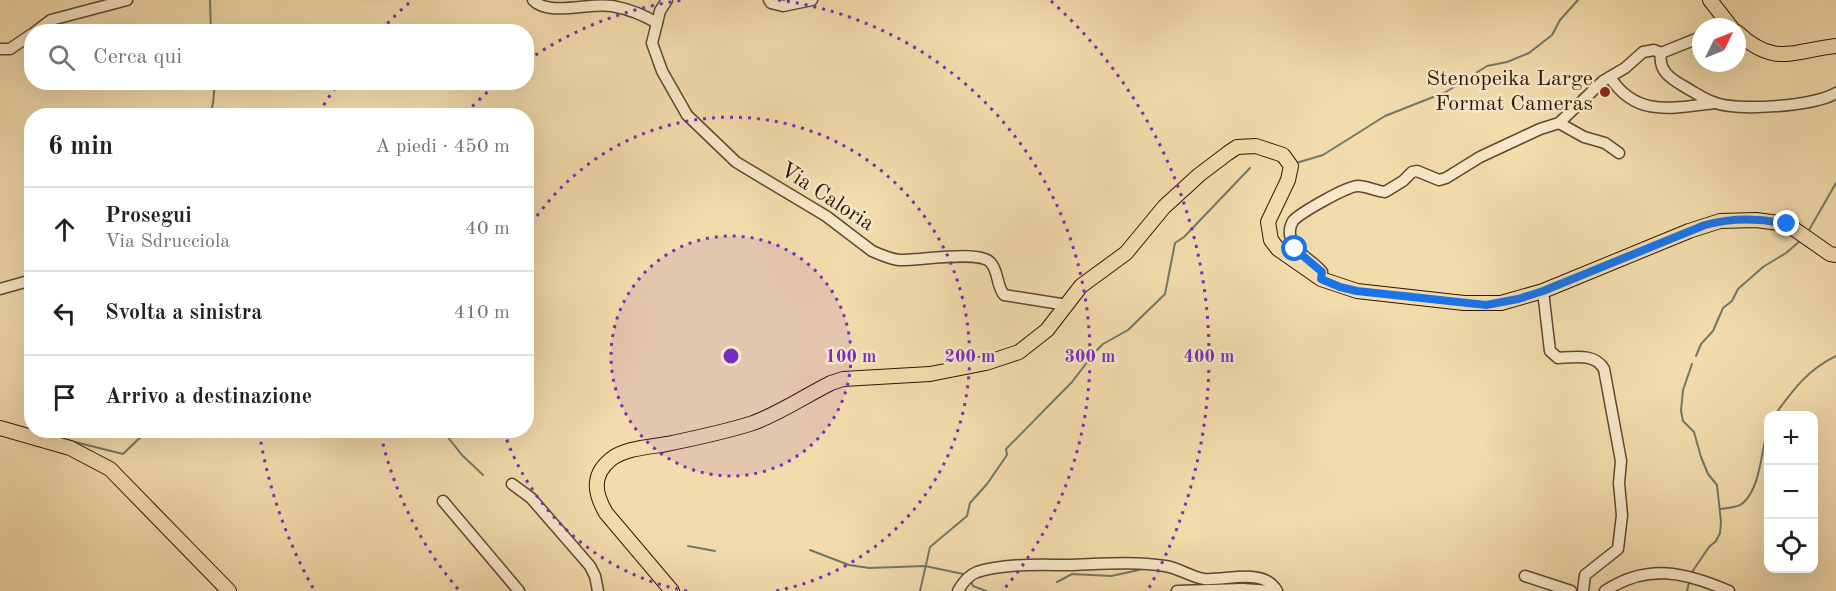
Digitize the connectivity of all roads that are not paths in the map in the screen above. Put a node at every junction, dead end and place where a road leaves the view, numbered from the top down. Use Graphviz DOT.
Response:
graph roads {
  1 [pos="533,0"];
  2 [pos="667,0"];
  3 [pos="769,0"];
  4 [pos="812,0"];
  5 [pos="1710,0"];
  6 [pos="122,1"];
  7 [pos="1723,18"];
  8 [pos="657,23"];
  9 [pos="45,24"];
  10 [pos="24,39"];
  11 [pos="1746,40"];
  12 [pos="1692,41"];
  13 [pos="1836,45"];
  14 [pos="0,49"];
  15 [pos="1661,53"];
  16 [pos="1610,77"];
  17 [pos="1836,93"];
  18 [pos="1715,103"];
  19 [pos="1559,123"];
  20 [pos="1619,153"];
  21 [pos="1836,255"];
  22 [pos="1321,279"];
  23 [pos="24,282"];
  24 [pos="0,289"];
  25 [pos="1543,291"];
  26 [pos="1067,305"];
  27 [pos="0,428"];
  28 [pos="24,435"];
  29 [pos="35,438"];
  30 [pos="512,484"];
  31 [pos="443,501"];
  32 [pos="1525,576"];
  33 [pos="960,588"];
  34 [pos="230,591"];
  35 [pos="519,591"];
  36 [pos="598,591"];
  37 [pos="672,591"];
  38 [pos="1177,591"];
  39 [pos="1270,591"];
  40 [pos="1277,591"];
  41 [pos="1571,591"];
  42 [pos="1583,591"];
  43 [pos="1605,591"];
  44 [pos="1729,591"];
  1 -- 8 [label="street"];
  2 -- 8 [label="street, Via Caloria"];
  3 -- 4 [label="street"];
  5 -- 7 [label="main road"];
  6 -- 9 [label="street"];
  8 -- 26 [label="street, Via Caloria"];
  10 -- 14 [label="street"];
  11 -- 13 [label="main road"];
  12 -- 15 [label="street"];
  15 -- 16 [label="street"];
  15 -- 18 [label="street"];
  16 -- 18 [label="street"];
  16 -- 19 [label="street"];
  17 -- 18 [label="street"];
  19 -- 20 [label="street"];
  19 -- 22 [label="street"];
  21 -- 25 [label="main road"];
  22 -- 25 [label="main road"];
  22 -- 26 [label="main road"];
  23 -- 24 [label="street"];
  25 -- 42 [label="street"];
  26 -- 37 [label="main road"];
  27 -- 28 [label="main road"];
  29 -- 34 [label="main road"];
  30 -- 36 [label="street"];
  31 -- 35 [label="street"];
  32 -- 41 [label="street"];
  33 -- 40 [label="street"];
  38 -- 39 [label="street"];
  43 -- 44 [label="street"];
}
